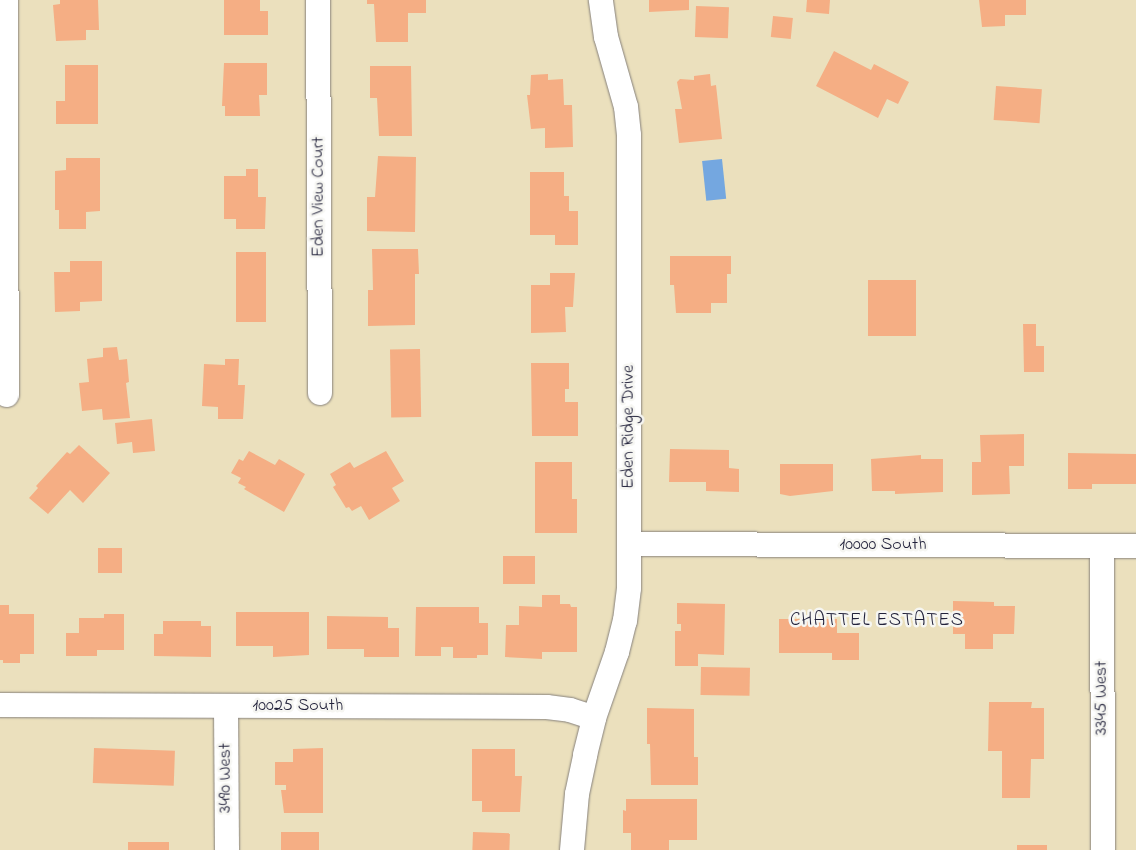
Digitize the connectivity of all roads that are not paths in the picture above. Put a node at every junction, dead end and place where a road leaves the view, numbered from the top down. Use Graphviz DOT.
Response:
graph roads {
  1 [pos="6,0"];
  2 [pos="318,0"];
  3 [pos="601,0"];
  4 [pos="320,394"];
  5 [pos="7,395"];
  6 [pos="630,544"];
  7 [pos="1102,546"];
  8 [pos="1136,546"];
  9 [pos="0,705"];
  10 [pos="226,706"];
  11 [pos="594,718"];
  12 [pos="227,850"];
  13 [pos="572,850"];
  14 [pos="1102,850"];
  1 -- 5 [label="street"];
  2 -- 4 [label="street, Eden View Court"];
  3 -- 6 [label="street, Eden Ridge Drive"];
  6 -- 7 [label="street, 10000 South"];
  6 -- 11 [label="street, Eden Ridge Drive"];
  7 -- 8 [label="street, 10000 South"];
  7 -- 14 [label="street, 3345 West"];
  9 -- 10 [label="street, 10025 South"];
  10 -- 11 [label="street, 10025 South"];
  10 -- 12 [label="street, 3490 West"];
  11 -- 13 [label="street, Eden Ridge Drive"];
}
